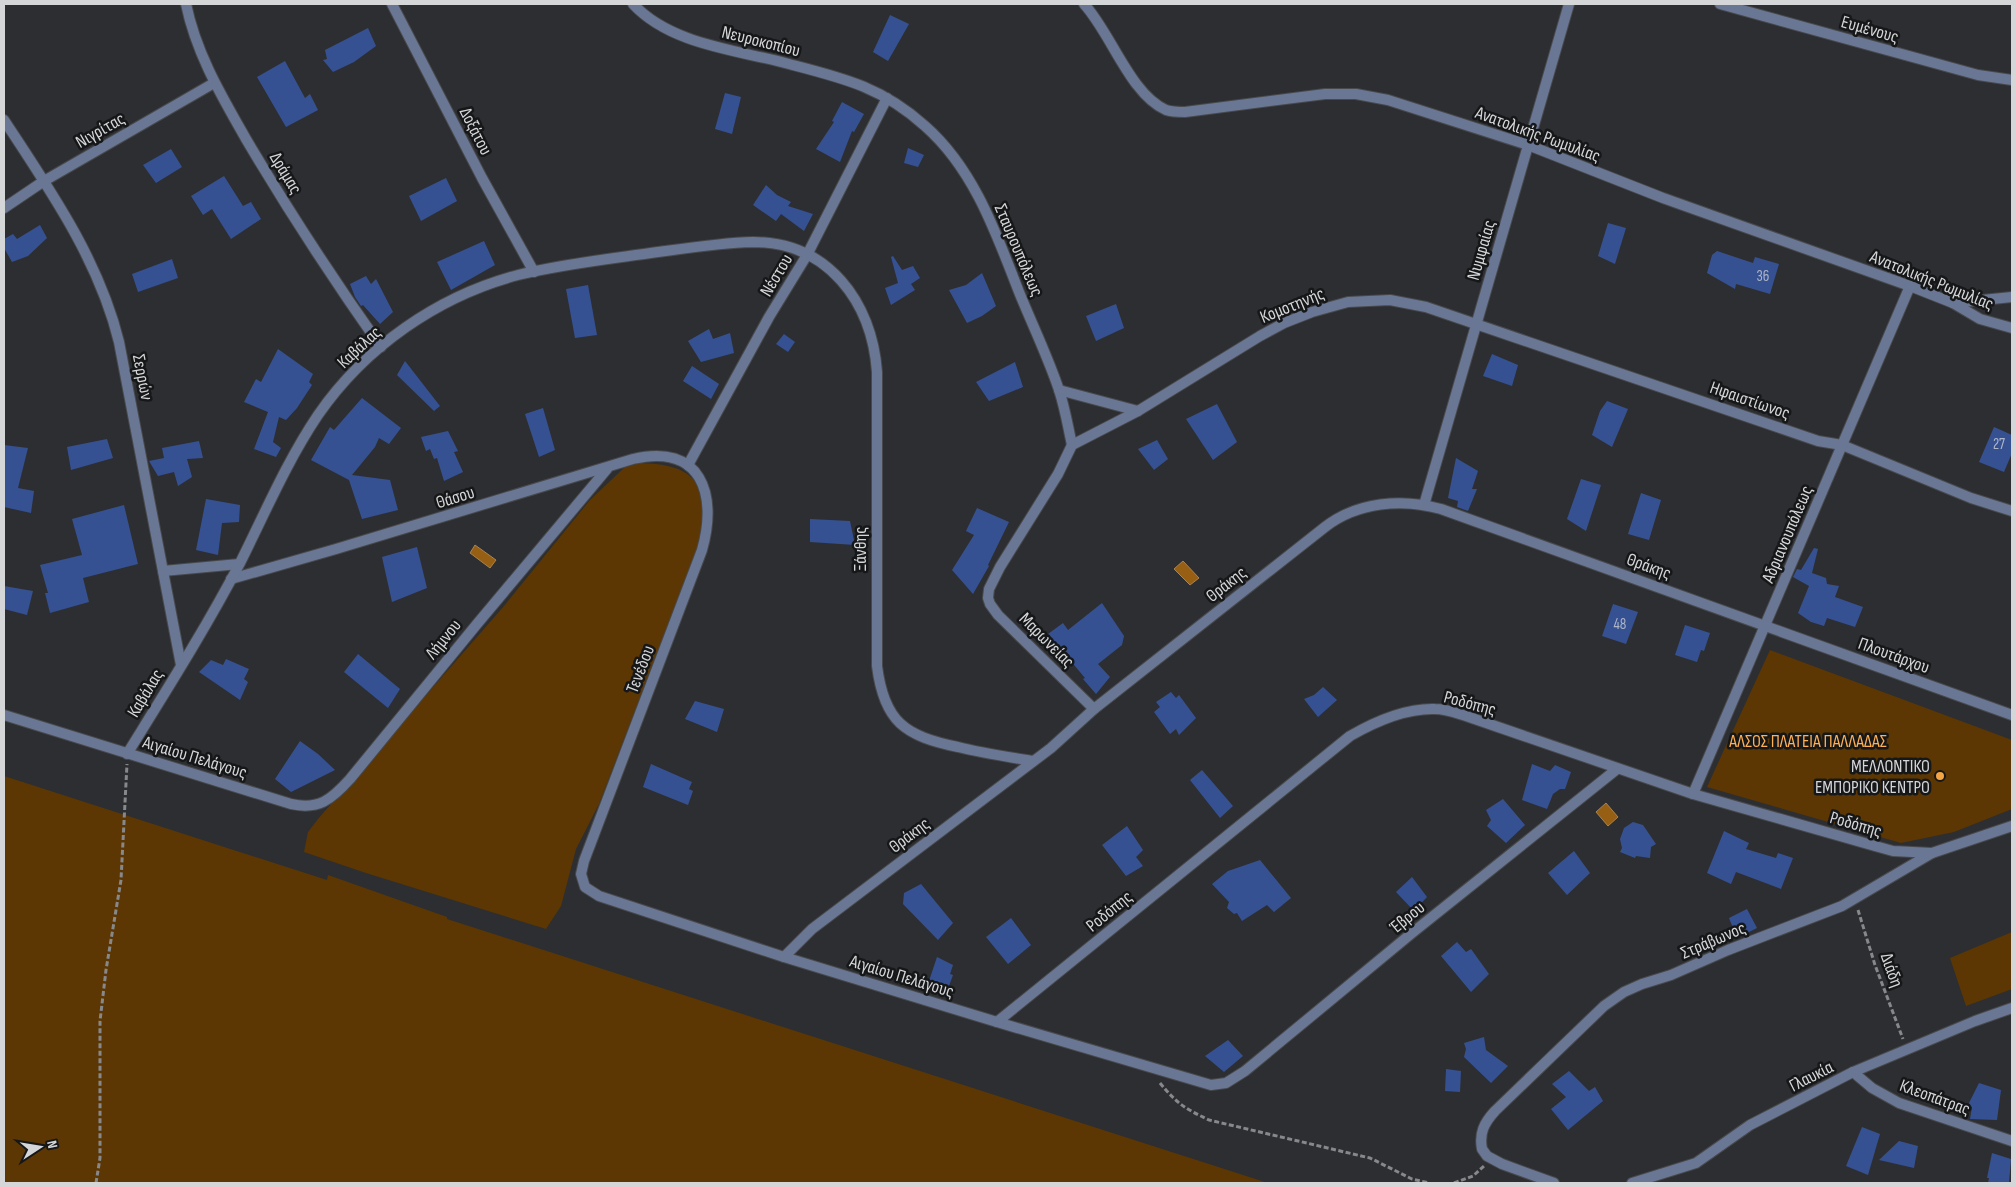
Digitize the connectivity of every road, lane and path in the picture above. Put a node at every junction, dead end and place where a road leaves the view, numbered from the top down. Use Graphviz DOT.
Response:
graph roads {
  1 [pos="186,4"];
  2 [pos="392,4"];
  3 [pos="633,4"];
  4 [pos="1084,4"];
  5 [pos="1569,4"];
  6 [pos="1720,4"];
  7 [pos="2012,80"];
  8 [pos="214,83"];
  9 [pos="887,98"];
  10 [pos="4,120"];
  11 [pos="1528,145"];
  12 [pos="44,181"];
  13 [pos="4,208"];
  14 [pos="807,255"];
  15 [pos="534,272"];
  16 [pos="1910,286"];
  17 [pos="2012,296"];
  18 [pos="1953,303"];
  19 [pos="1476,324"];
  20 [pos="2012,328"];
  21 [pos="381,347"];
  22 [pos="1059,390"];
  23 [pos="1138,411"];
  24 [pos="1072,445"];
  25 [pos="1842,446"];
  26 [pos="688,465"];
  27 [pos="608,468"];
  28 [pos="1424,505"];
  29 [pos="2012,511"];
  30 [pos="239,564"];
  31 [pos="164,571"];
  32 [pos="231,579"];
  33 [pos="1765,626"];
  34 [pos="181,665"];
  35 [pos="1094,709"];
  36 [pos="2012,715"];
  37 [pos="4,716"];
  38 [pos="127,754"];
  39 [pos="1033,761"];
  40 [pos="1617,769"];
  41 [pos="1693,794"];
  42 [pos="291,804"];
  43 [pos="2012,826"];
  44 [pos="1932,853"];
  45 [pos="584,886"];
  46 [pos="1854,900"];
  47 [pos="784,957"];
  48 [pos="2012,1008"];
  49 [pos="997,1022"];
  50 [pos="1907,1050"];
  51 [pos="1148,1068"];
  52 [pos="1853,1072"];
  53 [pos="1215,1085"];
  54 [pos="2012,1141"];
  55 [pos="1492,1159"];
  56 [pos="96,1183"];
  57 [pos="1429,1183"];
  58 [pos="1454,1183"];
  59 [pos="1554,1183"];
  60 [pos="1632,1183"];
  1 -- 8 [label="street, Δράμας"];
  2 -- 15 [label="street, Δοξάτου"];
  3 -- 9 [label="street, Νευροκοπίου"];
  4 -- 11 [label="street, Ανατολικής Ρωμυλίας"];
  5 -- 11 [label="street, Νυμφαίας"];
  6 -- 7 [label="street, Ευμένους"];
  8 -- 12 [label="street, Νιγρίτας"];
  8 -- 21 [label="street, Δράμας"];
  9 -- 14 [label="street, Νέστου"];
  9 -- 22 [label="street, Σταυρουπόλεως"];
  10 -- 12 [label="street, Σερρών"];
  11 -- 16 [label="street, Ανατολικής Ρωμυλίας"];
  11 -- 19 [label="street, Νυμφαίας"];
  12 -- 13 [label="street, Νιγρίτας"];
  12 -- 31 [label="street, Σερρών"];
  14 -- 15 [label="street, Καβάλας"];
  14 -- 26 [label="street, Νέστου"];
  14 -- 39 [label="street, Ξάνθης"];
  15 -- 21 [label="street, Καβάλας"];
  16 -- 18 [label="street, Ανατολικής Ρωμυλίας"];
  16 -- 25 [label="street, Αδριανουπόλεως"];
  17 -- 18 [label="street"];
  18 -- 20 [label="street, Ανατολικής Ρωμυλίας"];
  19 -- 23 [label="street, Κομοτηνής"];
  19 -- 25 [label="street, Ηφαιστίωνος"];
  19 -- 28 [label="street, Νυμφαίας"];
  21 -- 30 [label="street, Καβάλας"];
  22 -- 23 [label="street"];
  22 -- 24 [label="street, Σταυρουπόλεως"];
  23 -- 24 [label="street, Κομοτηνής"];
  24 -- 35 [label="street, Μαρωνείας"];
  25 -- 29 [label="street, Ηφαιστίωνος"];
  25 -- 33 [label="street, Αδριανουπόλεως"];
  26 -- 27 [label="street, Θάσου"];
  26 -- 45 [label="street, Τενέδου"];
  27 -- 32 [label="street, Θάσου"];
  27 -- 42 [label="street, Λήμνου"];
  28 -- 33 [label="street, Θράκης"];
  28 -- 35 [label="street, Θράκης"];
  30 -- 31 [label="street"];
  30 -- 32 [label="street, Καβάλας"];
  31 -- 34 [label="street, Σερρών"];
  32 -- 34 [label="street, Καβάλας"];
  33 -- 36 [label="street, Πλουτάρχου"];
  33 -- 41 [label="street, Αδριανουπόλεως"];
  34 -- 38 [label="street, Καβάλας"];
  35 -- 39 [label="street, Θράκης"];
  37 -- 38 [label="street, Αιγαίου Πελάγους"];
  38 -- 42 [label="street, Αιγαίου Πελάγους"];
  38 -- 56 [label="path"];
  39 -- 47 [label="street, Θράκης"];
  40 -- 41 [label="street, Ροδόπης"];
  40 -- 49 [label="street, Ροδόπης"];
  40 -- 53 [label="street, Έβρου"];
  41 -- 44 [label="street, Ροδόπης"];
  43 -- 44 [label="street, Στράβωνος"];
  44 -- 46 [label="street, Στράβωνος"];
  45 -- 47 [label="street, Αιγαίου Πελάγους"];
  46 -- 50 [label="path, Διάδη"];
  46 -- 55 [label="street, Στράβωνος"];
  47 -- 49 [label="street, Αιγαίου Πελάγους"];
  48 -- 50 [label="street, Γλαυκία"];
  49 -- 51 [label="street, Αιγαίου Πελάγους"];
  50 -- 52 [label="street, Γλαυκία"];
  51 -- 53 [label="street, Αιγαίου Πελάγους"];
  51 -- 57 [label="path"];
  52 -- 54 [label="street, Κλεοπάτρας"];
  52 -- 60 [label="street, Γλαυκία"];
  55 -- 58 [label="path"];
  55 -- 59 [label="street"];
}
